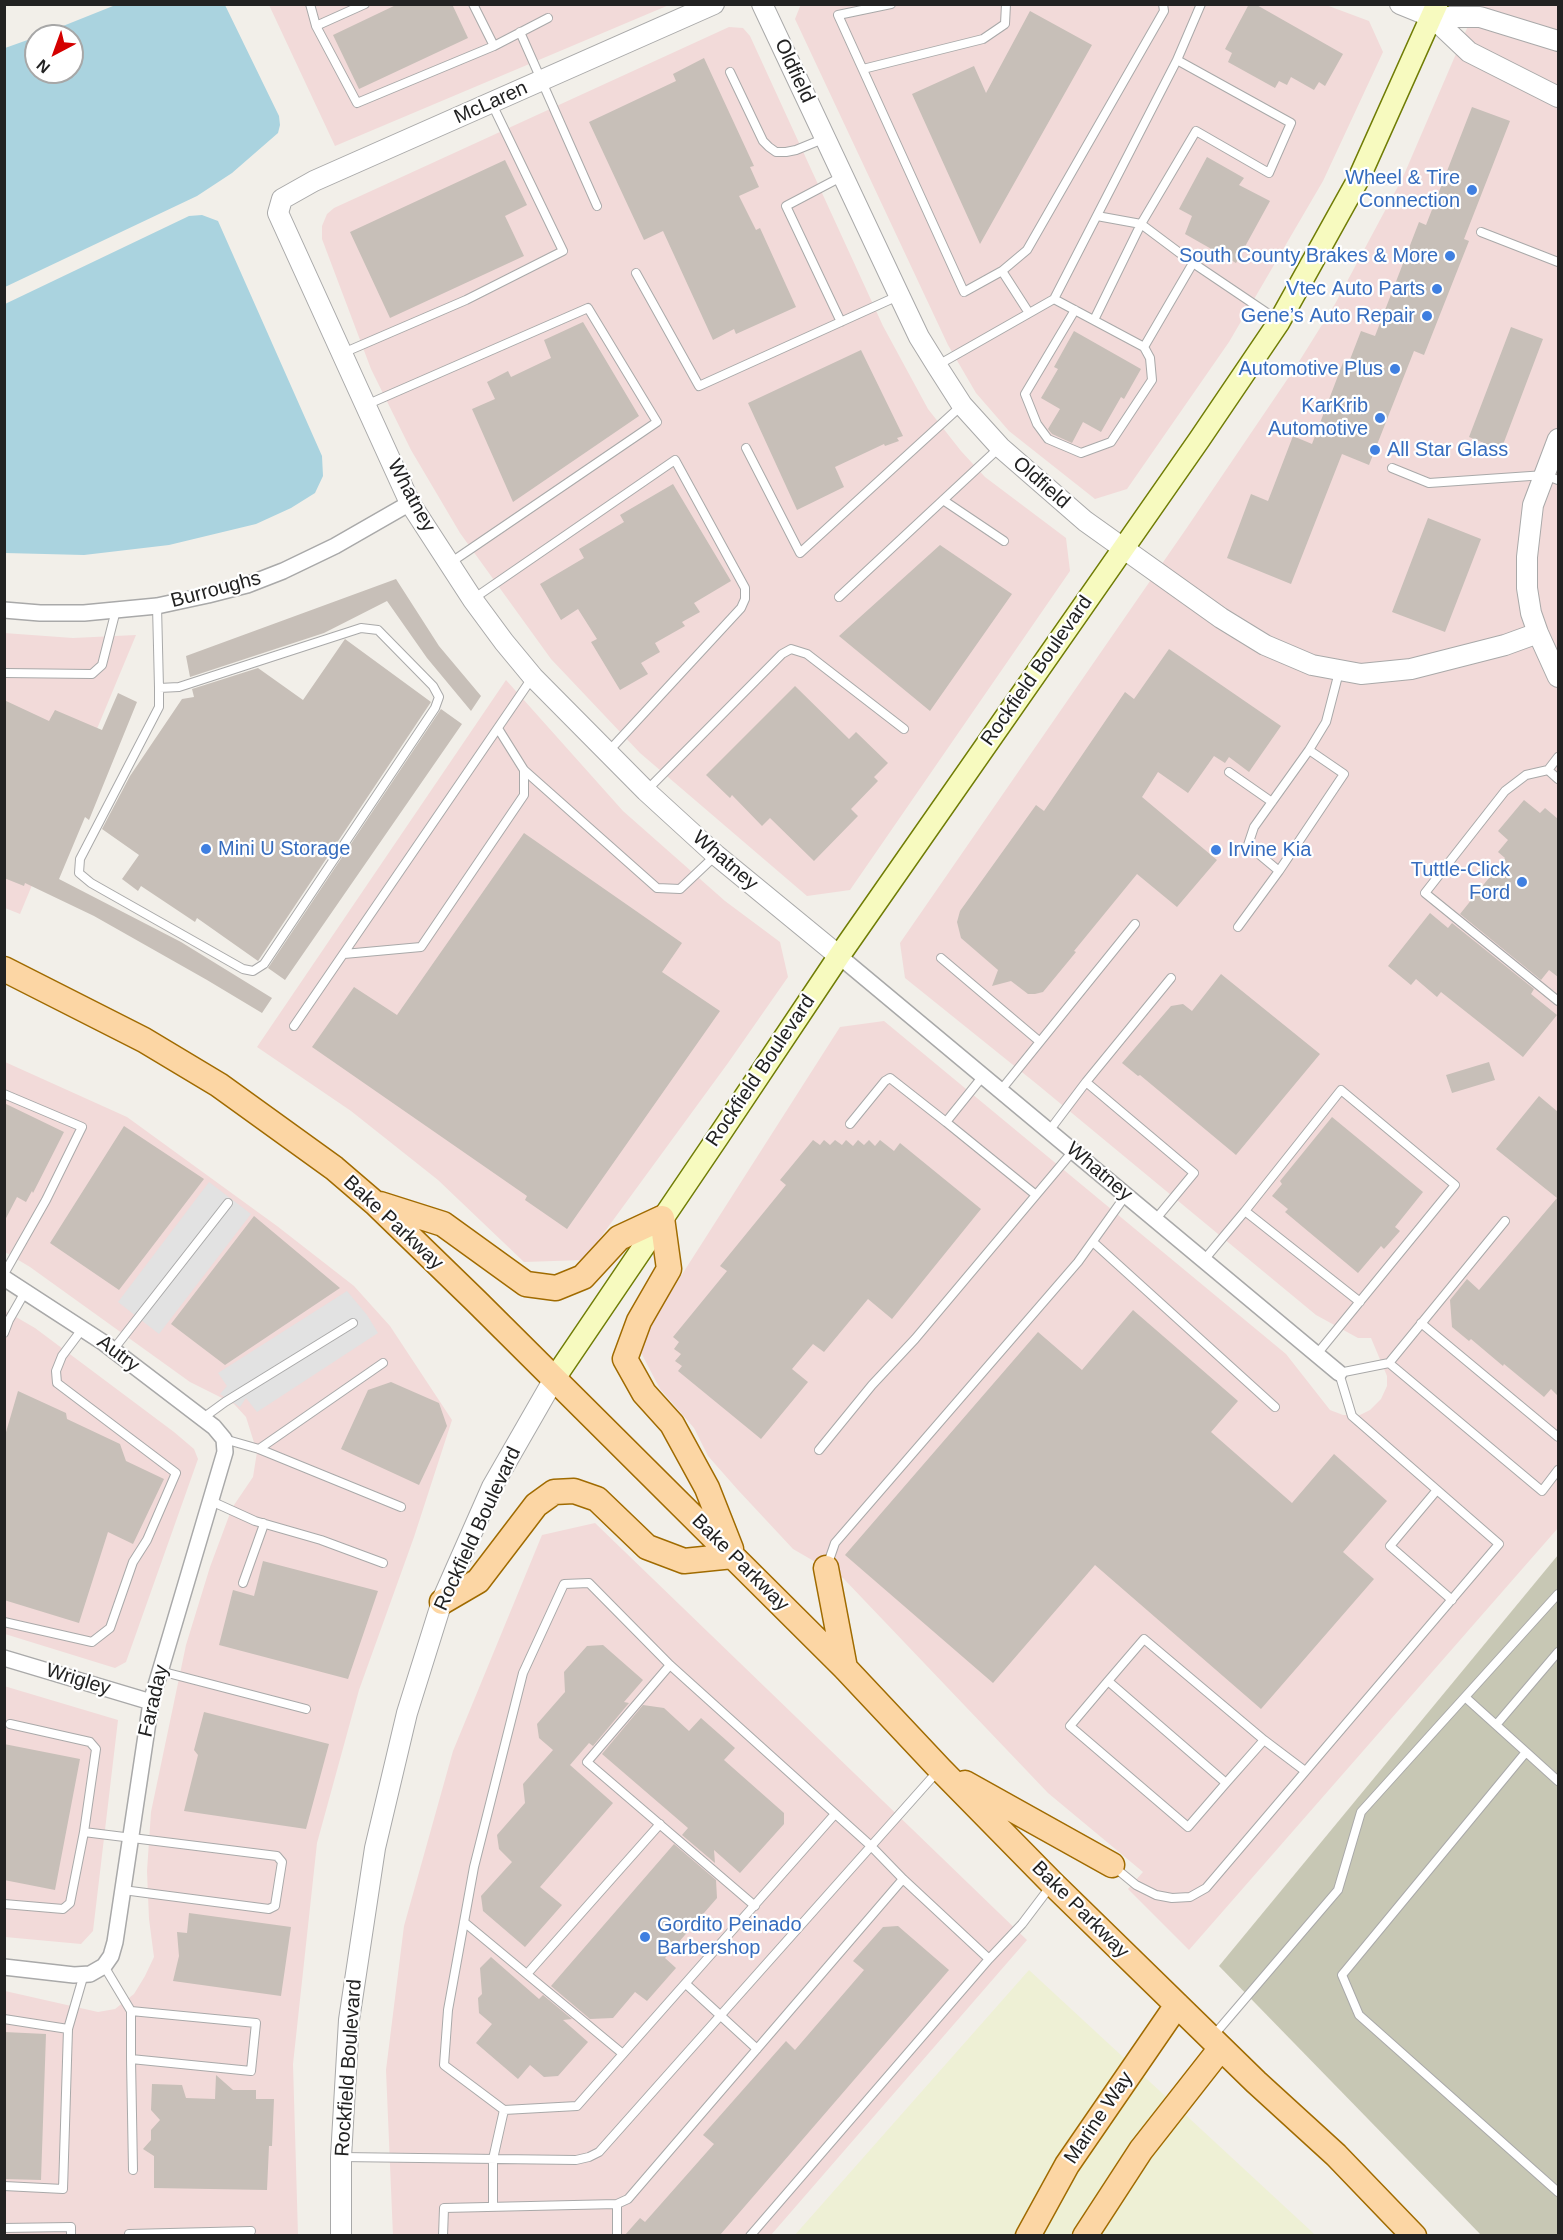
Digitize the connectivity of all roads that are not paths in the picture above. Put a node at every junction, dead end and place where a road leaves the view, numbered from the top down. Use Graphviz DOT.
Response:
graph roads {
  1 [pos="310,4"];
  2 [pos="365,4"];
  3 [pos="472,4"];
  4 [pos="714,4"];
  5 [pos="762,4"];
  6 [pos="891,4"];
  7 [pos="1006,4"];
  8 [pos="1163,4"];
  9 [pos="1201,4"];
  10 [pos="1400,4"];
  11 [pos="1434,11"];
  12 [pos="548,18"];
  13 [pos="316,26"];
  14 [pos="520,32"];
  15 [pos="1558,41"];
  16 [pos="494,46"];
  17 [pos="1177,60"];
  18 [pos="862,69"];
  19 [pos="730,72"];
  20 [pos="542,81"];
  21 [pos="1558,97"];
  22 [pos="492,103"];
  23 [pos="825,138"];
  24 [pos="843,176"];
  25 [pos="597,206"];
  26 [pos="278,213"];
  27 [pos="1097,216"];
  28 [pos="1141,224"];
  29 [pos="1481,232"];
  30 [pos="1558,262"];
  31 [pos="1193,263"];
  32 [pos="1002,271"];
  33 [pos="636,273"];
  34 [pos="899,295"];
  35 [pos="1054,298"];
  36 [pos="1075,310"];
  37 [pos="1029,313"];
  38 [pos="1094,320"];
  39 [pos="841,322"];
  40 [pos="1279,322"];
  41 [pos="1144,347"];
  42 [pos="342,353"];
  43 [pos="937,366"];
  44 [pos="366,405"];
  45 [pos="962,405"];
  46 [pos="1558,439"];
  47 [pos="1000,447"];
  48 [pos="746,448"];
  49 [pos="1392,468"];
  50 [pos="1552,478"];
  51 [pos="943,500"];
  52 [pos="410,503"];
  53 [pos="1004,541"];
  54 [pos="1122,548"];
  55 [pos="449,564"];
  56 [pos="839,597"];
  57 [pos="472,600"];
  58 [pos="157,606"];
  59 [pos="4,610"];
  60 [pos="116,610"];
  61 [pos="1538,633"];
  62 [pos="1339,671"];
  63 [pos="4,673"];
  64 [pos="533,677"];
  65 [pos="1558,677"];
  66 [pos="159,688"];
  67 [pos="498,729"];
  68 [pos="904,729"];
  69 [pos="1309,750"];
  70 [pos="607,753"];
  71 [pos="1558,757"];
  72 [pos="524,770"];
  73 [pos="1548,770"];
  74 [pos="1229,772"];
  75 [pos="1558,779"];
  76 [pos="646,791"];
  77 [pos="1272,802"];
  78 [pos="716,855"];
  79 [pos="1279,871"];
  80 [pos="1136,924"];
  81 [pos="1238,927"];
  82 [pos="344,954"];
  83 [pos="839,956"];
  84 [pos="941,958"];
  85 [pos="4,969"];
  86 [pos="1171,978"];
  87 [pos="1558,1001"];
  88 [pos="294,1026"];
  89 [pos="1039,1041"];
  90 [pos="983,1076"];
  91 [pos="1086,1082"];
  92 [pos="1001,1090"];
  93 [pos="4,1094"];
  94 [pos="946,1122"];
  95 [pos="850,1124"];
  96 [pos="1049,1131"];
  97 [pos="1073,1150"];
  98 [pos="1036,1195"];
  99 [pos="1126,1195"];
  100 [pos="372,1201"];
  101 [pos="228,1203"];
  102 [pos="1245,1211"];
  103 [pos="662,1218"];
  104 [pos="1155,1220"];
  105 [pos="1505,1221"];
  106 [pos="1093,1242"];
  107 [pos="1204,1260"];
  108 [pos="4,1276"];
  109 [pos="26,1291"];
  110 [pos="1360,1302"];
  111 [pos="352,1323"];
  112 [pos="1421,1323"];
  113 [pos="83,1328"];
  114 [pos="4,1333"];
  115 [pos="113,1350"];
  116 [pos="1317,1354"];
  117 [pos="1389,1363"];
  118 [pos="383,1364"];
  119 [pos="1339,1373"];
  120 [pos="554,1379"];
  121 [pos="1275,1407"];
  122 [pos="203,1418"];
  123 [pos="1558,1437"];
  124 [pos="224,1439"];
  125 [pos="259,1449"];
  126 [pos="819,1450"];
  127 [pos="1558,1470"];
  128 [pos="1437,1490"];
  129 [pos="211,1501"];
  130 [pos="401,1507"];
  131 [pos="263,1523"];
  132 [pos="733,1556"];
  133 [pos="383,1563"];
  134 [pos="826,1568"];
  135 [pos="243,1583"];
  136 [pos="1558,1594"];
  137 [pos="1452,1600"];
  138 [pos="442,1602"];
  139 [pos="4,1622"];
  140 [pos="1558,1652"];
  141 [pos="4,1658"];
  142 [pos="670,1665"];
  143 [pos="845,1668"];
  144 [pos="160,1671"];
  145 [pos="1108,1681"];
  146 [pos="1465,1697"];
  147 [pos="151,1702"];
  148 [pos="306,1709"];
  149 [pos="10,1724"];
  150 [pos="1496,1725"];
  151 [pos="1264,1740"];
  152 [pos="1526,1752"];
  153 [pos="940,1769"];
  154 [pos="1305,1771"];
  155 [pos="1558,1781"];
  156 [pos="1226,1783"];
  157 [pos="835,1814"];
  158 [pos="660,1824"];
  159 [pos="84,1832"];
  160 [pos="131,1837"];
  161 [pos="872,1846"];
  162 [pos="1112,1865"];
  163 [pos="903,1879"];
  164 [pos="1052,1883"];
  165 [pos="123,1890"];
  166 [pos="4,1904"];
  167 [pos="755,1906"];
  168 [pos="464,1922"];
  169 [pos="989,1959"];
  170 [pos="104,1966"];
  171 [pos="4,1967"];
  172 [pos="84,1974"];
  173 [pos="527,1974"];
  174 [pos="686,1984"];
  175 [pos="1177,2005"];
  176 [pos="131,2011"];
  177 [pos="722,2015"];
  178 [pos="4,2019"];
  179 [pos="68,2029"];
  180 [pos="1216,2043"];
  181 [pos="757,2049"];
  182 [pos="623,2055"];
  183 [pos="131,2060"];
  184 [pos="504,2110"];
  185 [pos="341,2157"];
  186 [pos="494,2159"];
  187 [pos="133,2170"];
  188 [pos="4,2186"];
  189 [pos="1558,2192"];
  190 [pos="617,2204"];
  191 [pos="493,2207"];
  192 [pos="4,2228"];
  193 [pos="251,2231"];
  194 [pos="71,2235"];
  195 [pos="129,2235"];
  196 [pos="341,2235"];
  197 [pos="442,2235"];
  198 [pos="617,2235"];
  199 [pos="750,2235"];
  200 [pos="1028,2235"];
  201 [pos="1085,2235"];
  202 [pos="1414,2235"];
  1 -- 13 [label="lane"];
  2 -- 13 [label="lane"];
  3 -- 16 [label="lane"];
  4 -- 20 [label="street, McLaren"];
  5 -- 23 [label="street, Oldfield"];
  6 -- 18 [label="lane"];
  7 -- 18 [label="lane"];
  8 -- 32 [label="lane"];
  9 -- 17 [label="lane"];
  10 -- 11 [label="street"];
  11 -- 15 [label="street"];
  11 -- 21 [label="street"];
  11 -- 40 [label="main road, Rockfield Boulevard"];
  12 -- 14 [label="lane"];
  13 -- 16 [label="lane"];
  14 -- 16 [label="lane"];
  14 -- 20 [label="lane"];
  17 -- 27 [label="lane"];
  17 -- 28 [label="lane"];
  18 -- 32 [label="lane"];
  19 -- 23 [label="lane"];
  20 -- 22 [label="street, McLaren"];
  20 -- 25 [label="lane"];
  22 -- 26 [label="street, McLaren"];
  22 -- 42 [label="lane"];
  23 -- 24 [label="street, Oldfield"];
  24 -- 34 [label="street, Oldfield"];
  24 -- 39 [label="lane"];
  26 -- 42 [label="street, Whatney"];
  27 -- 28 [label="lane"];
  27 -- 35 [label="lane"];
  28 -- 31 [label="lane"];
  28 -- 38 [label="lane"];
  29 -- 30 [label="lane"];
  31 -- 40 [label="lane"];
  31 -- 41 [label="lane"];
  32 -- 37 [label="lane"];
  33 -- 39 [label="lane"];
  34 -- 39 [label="lane"];
  34 -- 43 [label="street, Oldfield"];
  35 -- 36 [label="lane"];
  35 -- 37 [label="lane"];
  36 -- 38 [label="lane"];
  36 -- 41 [label="lane"];
  37 -- 43 [label="lane"];
  38 -- 41 [label="lane"];
  40 -- 54 [label="main road, Rockfield Boulevard"];
  42 -- 44 [label="street, Whatney"];
  43 -- 45 [label="street, Oldfield"];
  44 -- 52 [label="street, Whatney"];
  44 -- 55 [label="lane"];
  45 -- 47 [label="street, Oldfield"];
  45 -- 48 [label="lane"];
  46 -- 50 [label="street"];
  47 -- 51 [label="lane"];
  47 -- 54 [label="street, Oldfield"];
  49 -- 50 [label="lane"];
  50 -- 61 [label="street"];
  51 -- 53 [label="lane"];
  51 -- 56 [label="lane"];
  52 -- 55 [label="street, Whatney"];
  52 -- 58 [label="street, Burroughs"];
  54 -- 62 [label="street, Oldfield"];
  54 -- 83 [label="main road, Rockfield Boulevard"];
  55 -- 57 [label="street, Whatney"];
  57 -- 64 [label="street, Whatney"];
  57 -- 70 [label="lane"];
  58 -- 60 [label="street, Burroughs"];
  58 -- 66 [label="lane"];
  59 -- 60 [label="street, Burroughs"];
  60 -- 63 [label="lane"];
  61 -- 62 [label="street, Oldfield"];
  61 -- 65 [label="street"];
  62 -- 69 [label="lane"];
  64 -- 67 [label="lane"];
  64 -- 70 [label="street, Whatney"];
  66 -- 66 [label="lane"];
  67 -- 72 [label="lane"];
  67 -- 82 [label="lane"];
  68 -- 76 [label="lane"];
  69 -- 77 [label="lane"];
  69 -- 79 [label="lane"];
  70 -- 76 [label="street, Whatney"];
  71 -- 73 [label="lane"];
  72 -- 78 [label="lane"];
  72 -- 82 [label="lane"];
  73 -- 75 [label="lane"];
  73 -- 87 [label="lane"];
  74 -- 77 [label="lane"];
  76 -- 78 [label="street, Whatney"];
  77 -- 79 [label="lane"];
  78 -- 83 [label="street, Whatney"];
  79 -- 81 [label="lane"];
  80 -- 89 [label="lane"];
  82 -- 88 [label="lane"];
  83 -- 90 [label="street, Whatney"];
  83 -- 103 [label="main road, Rockfield Boulevard"];
  84 -- 89 [label="lane"];
  85 -- 100 [label="main road, Bake Parkway"];
  86 -- 91 [label="lane"];
  89 -- 92 [label="lane"];
  90 -- 92 [label="street, Whatney"];
  90 -- 94 [label="lane"];
  91 -- 96 [label="lane"];
  91 -- 104 [label="lane"];
  92 -- 96 [label="street, Whatney"];
  93 -- 108 [label="lane"];
  94 -- 95 [label="lane"];
  94 -- 98 [label="lane"];
  96 -- 97 [label="street, Whatney"];
  97 -- 98 [label="lane"];
  97 -- 99 [label="street, Whatney"];
  98 -- 126 [label="lane"];
  99 -- 104 [label="street, Whatney"];
  99 -- 106 [label="lane"];
  100 -- 103 [label="main road"];
  100 -- 120 [label="main road, Bake Parkway"];
  101 -- 115 [label="lane"];
  102 -- 107 [label="lane"];
  102 -- 110 [label="lane"];
  102 -- 110 [label="lane"];
  103 -- 120 [label="main road, Rockfield Boulevard"];
  103 -- 132 [label="main road"];
  104 -- 107 [label="street, Whatney"];
  105 -- 112 [label="lane"];
  106 -- 121 [label="lane"];
  106 -- 134 [label="lane"];
  107 -- 116 [label="street, Whatney"];
  108 -- 109 [label="street, Autry"];
  109 -- 113 [label="street, Autry"];
  109 -- 114 [label="lane"];
  110 -- 116 [label="lane"];
  111 -- 122 [label="lane"];
  112 -- 117 [label="lane"];
  112 -- 123 [label="lane"];
  113 -- 115 [label="street, Autry"];
  113 -- 139 [label="lane"];
  115 -- 122 [label="street, Autry"];
  116 -- 119 [label="street, Whatney"];
  117 -- 119 [label="lane"];
  117 -- 127 [label="lane"];
  118 -- 125 [label="lane"];
  119 -- 128 [label="lane"];
  120 -- 132 [label="main road, Bake Parkway"];
  120 -- 138 [label="street, Rockfield Boulevard"];
  122 -- 124 [label="street, Autry"];
  124 -- 125 [label="lane"];
  124 -- 129 [label="street, Faraday"];
  125 -- 130 [label="lane"];
  128 -- 137 [label="lane"];
  128 -- 137 [label="lane"];
  129 -- 131 [label="lane"];
  129 -- 144 [label="street, Faraday"];
  131 -- 133 [label="lane"];
  131 -- 135 [label="lane"];
  132 -- 138 [label="main road"];
  132 -- 143 [label="main road, Bake Parkway"];
  134 -- 143 [label="main road"];
  136 -- 146 [label="lane"];
  137 -- 154 [label="lane"];
  138 -- 185 [label="street, Rockfield Boulevard"];
  140 -- 150 [label="lane"];
  141 -- 147 [label="street, Wrigley"];
  142 -- 157 [label="lane"];
  142 -- 158 [label="lane"];
  142 -- 168 [label="lane"];
  143 -- 153 [label="main road, Bake Parkway"];
  144 -- 147 [label="street, Faraday"];
  144 -- 148 [label="lane"];
  145 -- 151 [label="lane"];
  145 -- 156 [label="lane"];
  145 -- 156 [label="lane"];
  146 -- 150 [label="lane"];
  146 -- 180 [label="lane"];
  147 -- 160 [label="street, Faraday"];
  149 -- 159 [label="lane"];
  150 -- 152 [label="lane"];
  151 -- 154 [label="lane"];
  151 -- 156 [label="lane"];
  152 -- 155 [label="lane"];
  152 -- 189 [label="lane"];
  153 -- 161 [label="lane"];
  153 -- 162 [label="main road"];
  153 -- 164 [label="main road, Bake Parkway"];
  154 -- 162 [label="lane"];
  157 -- 161 [label="lane"];
  157 -- 167 [label="lane"];
  158 -- 167 [label="lane"];
  158 -- 173 [label="lane"];
  159 -- 160 [label="lane"];
  159 -- 166 [label="lane"];
  160 -- 165 [label="street, Faraday"];
  160 -- 165 [label="lane"];
  161 -- 163 [label="lane"];
  161 -- 177 [label="lane"];
  163 -- 169 [label="lane"];
  163 -- 181 [label="lane"];
  164 -- 169 [label="lane"];
  164 -- 175 [label="main road, Bake Parkway"];
  165 -- 170 [label="street, Faraday"];
  167 -- 174 [label="lane"];
  168 -- 173 [label="lane"];
  168 -- 184 [label="lane"];
  169 -- 199 [label="lane"];
  170 -- 172 [label="street"];
  170 -- 176 [label="lane"];
  171 -- 172 [label="street"];
  172 -- 179 [label="lane"];
  173 -- 182 [label="lane"];
  174 -- 177 [label="lane"];
  174 -- 182 [label="lane"];
  175 -- 180 [label="main road, Bake Parkway"];
  175 -- 200 [label="main road, Marine Way"];
  176 -- 183 [label="lane"];
  176 -- 183 [label="lane"];
  177 -- 181 [label="lane"];
  177 -- 186 [label="lane"];
  178 -- 179 [label="lane"];
  179 -- 188 [label="lane"];
  180 -- 201 [label="main road"];
  180 -- 202 [label="main road, Bake Parkway"];
  181 -- 190 [label="lane"];
  182 -- 184 [label="lane"];
  183 -- 187 [label="lane"];
  184 -- 186 [label="lane"];
  185 -- 186 [label="lane"];
  185 -- 196 [label="street, Rockfield Boulevard"];
  186 -- 191 [label="lane"];
  190 -- 191 [label="lane"];
  190 -- 198 [label="lane"];
  191 -- 197 [label="lane"];
  192 -- 194 [label="lane"];
  193 -- 195 [label="lane"];
}
